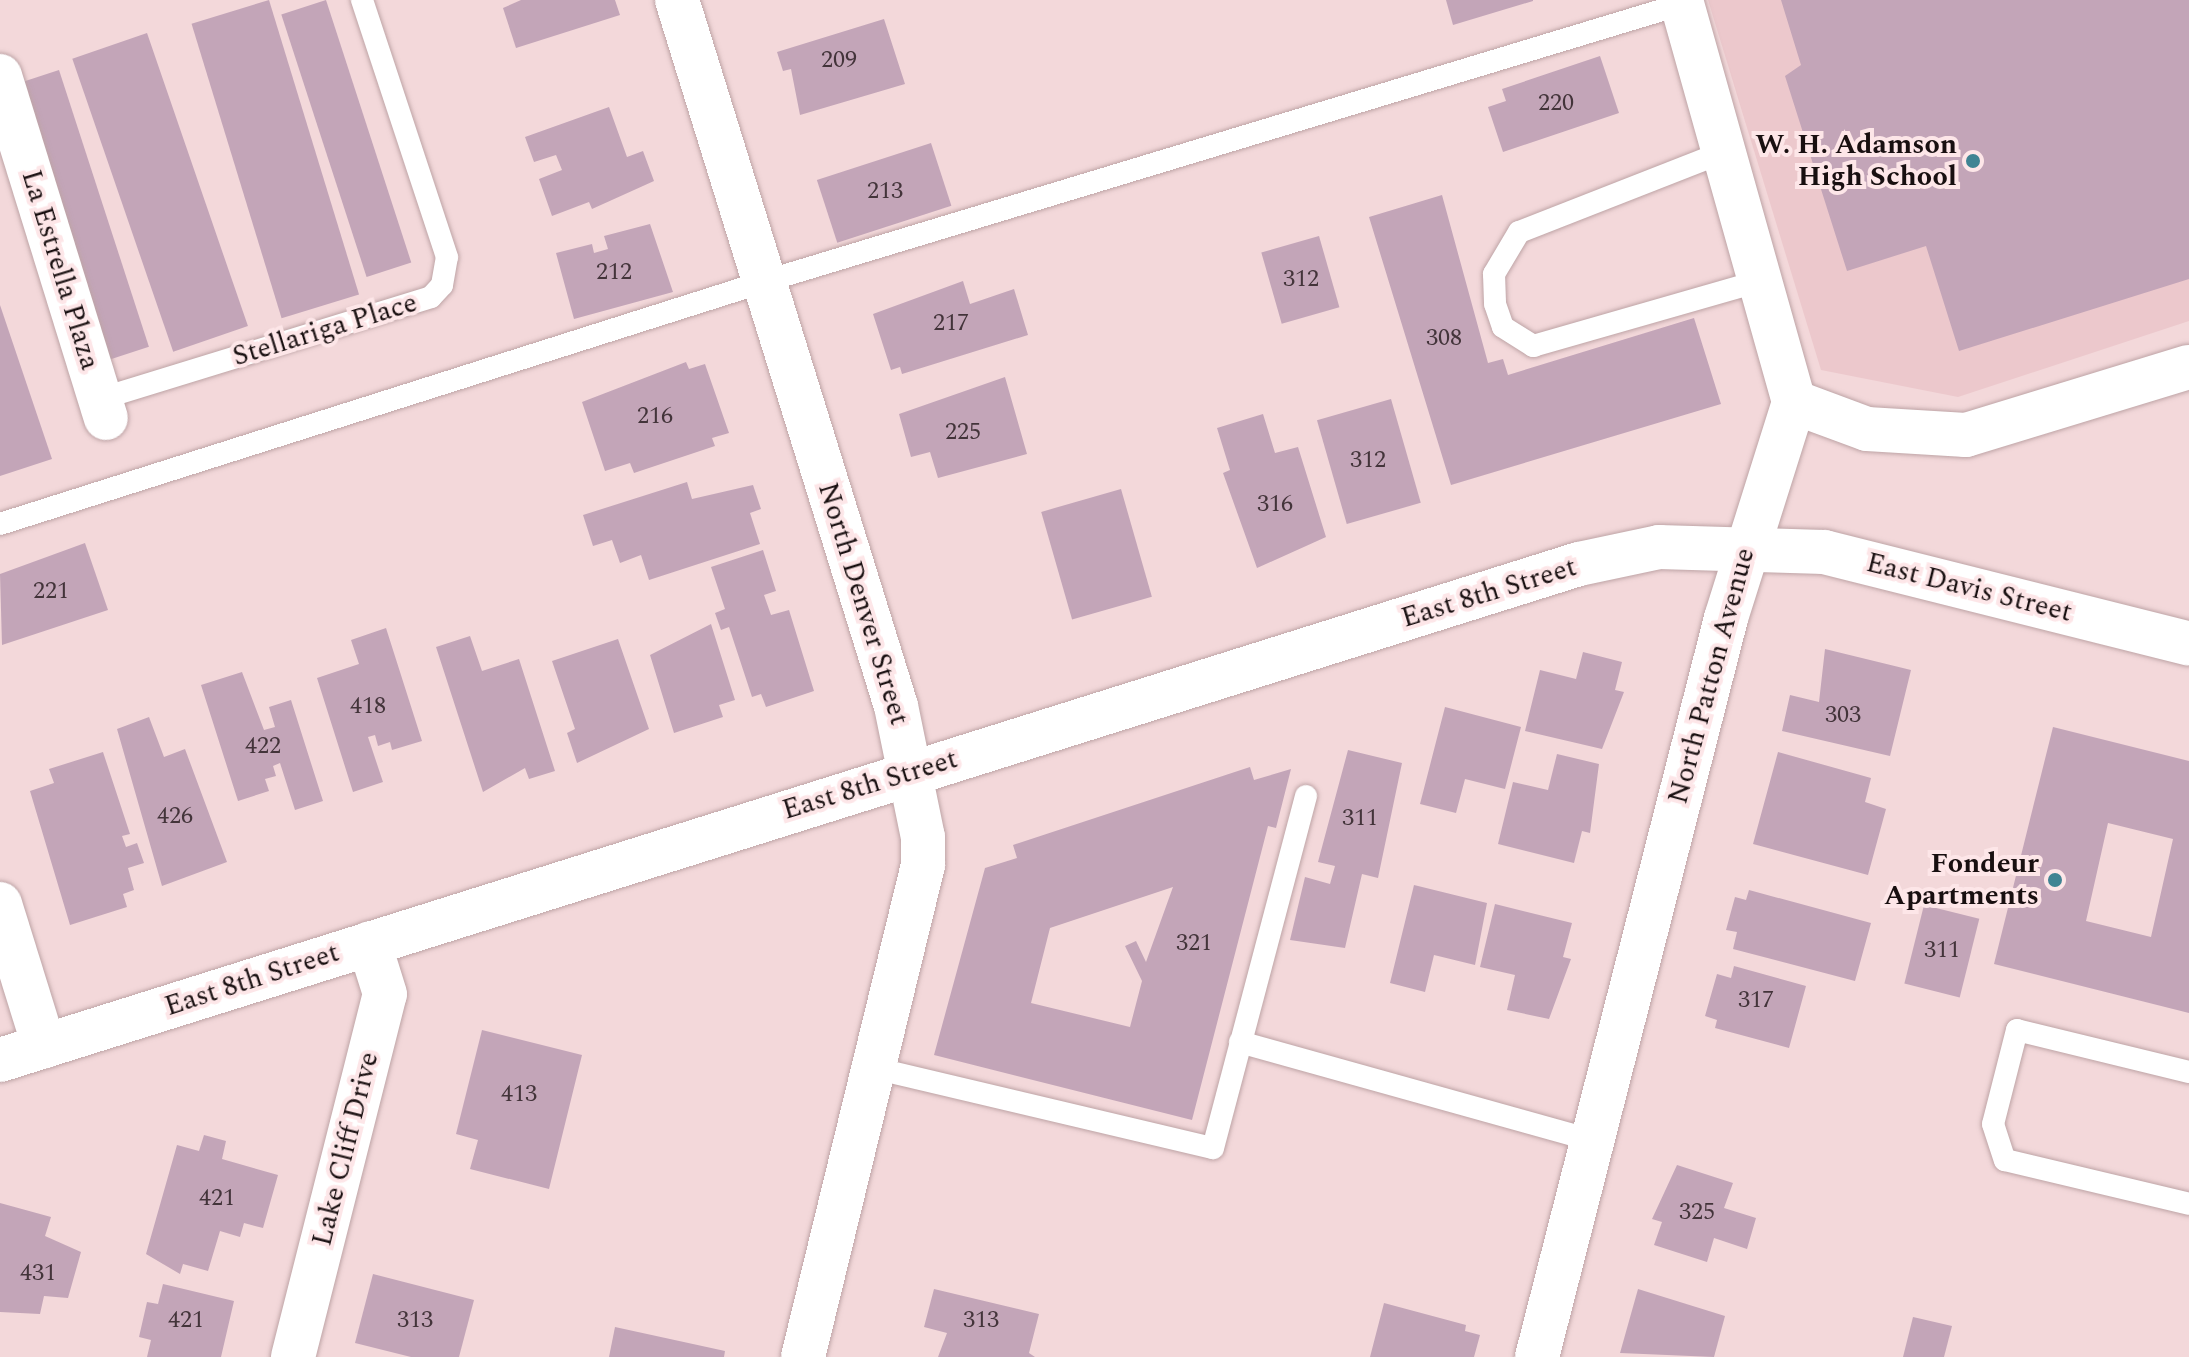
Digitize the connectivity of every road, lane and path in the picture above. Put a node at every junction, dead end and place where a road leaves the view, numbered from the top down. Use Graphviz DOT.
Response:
graph roads {
  1 [pos="362,0"];
  2 [pos="677,0"];
  3 [pos="1682,2"];
  4 [pos="0,76"];
  5 [pos="1726,151"];
  6 [pos="1763,280"];
  7 [pos="763,282"];
  8 [pos="2189,367"];
  9 [pos="1794,402"];
  10 [pos="103,409"];
  11 [pos="0,524"];
  12 [pos="1746,544"];
  13 [pos="2189,644"];
  14 [pos="912,772"];
  15 [pos="1306,796"];
  16 [pos="0,904"];
  17 [pos="369,943"];
  18 [pos="1240,1042"];
  19 [pos="44,1046"];
  20 [pos="0,1060"];
  21 [pos="874,1068"];
  22 [pos="2189,1072"];
  23 [pos="1592,1140"];
  24 [pos="2189,1204"];
  25 [pos="293,1357"];
  26 [pos="803,1357"];
  27 [pos="1537,1357"];
  1 -- 10 [label="lane, Stellariga Place"];
  2 -- 7 [label="street, North Denver Street"];
  3 -- 5 [label="street"];
  3 -- 7 [label="lane"];
  4 -- 10 [label="street, La Estrella Plaza"];
  5 -- 6 [label="street"];
  5 -- 6 [label="lane"];
  6 -- 9 [label="street"];
  7 -- 11 [label="lane"];
  7 -- 14 [label="street, North Denver Street"];
  8 -- 9 [label="street"];
  9 -- 12 [label="street, North Patton Avenue"];
  12 -- 13 [label="street, East Davis Street"];
  12 -- 14 [label="street, East 8th Street"];
  12 -- 23 [label="street, North Patton Avenue"];
  14 -- 17 [label="street, East 8th Street"];
  14 -- 21 [label="street, North Denver Street"];
  15 -- 18 [label="lane"];
  16 -- 19 [label="street"];
  17 -- 19 [label="street, East 8th Street"];
  17 -- 25 [label="street, Lake Cliff Drive"];
  18 -- 21 [label="lane"];
  18 -- 23 [label="lane"];
  19 -- 20 [label="street, East 8th Street"];
  21 -- 26 [label="street, North Denver Street"];
  22 -- 24 [label="lane"];
  23 -- 27 [label="street, North Patton Avenue"];
}
